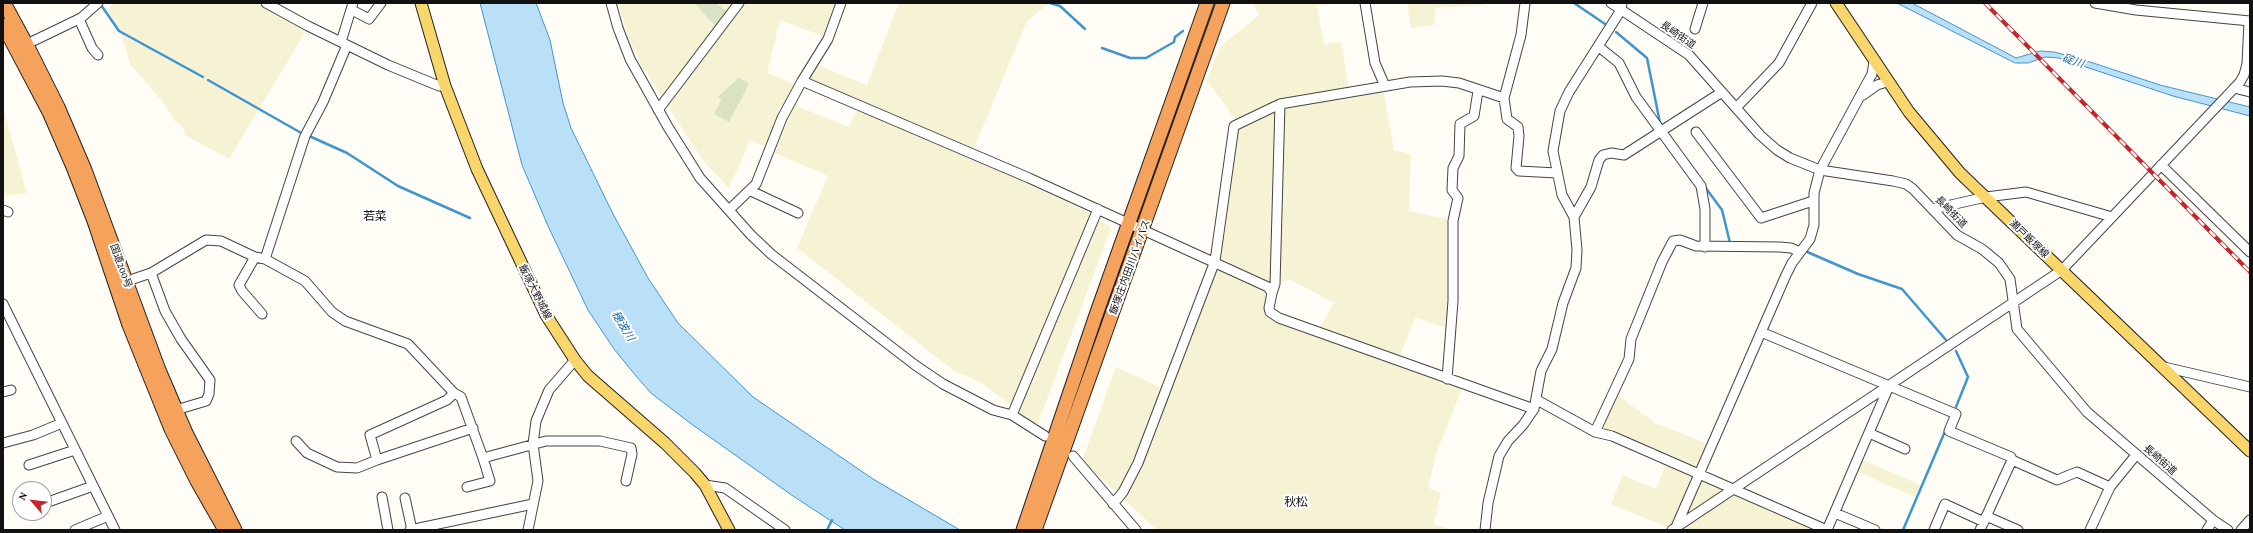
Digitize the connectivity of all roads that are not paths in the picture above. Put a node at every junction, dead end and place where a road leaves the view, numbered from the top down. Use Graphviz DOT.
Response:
graph roads {
  1 [pos="4,3"];
  2 [pos="98,3"];
  3 [pos="266,3"];
  4 [pos="381,3"];
  5 [pos="421,3"];
  6 [pos="611,3"];
  7 [pos="739,3"];
  8 [pos="841,3"];
  9 [pos="1207,3"];
  10 [pos="1223,3"];
  11 [pos="1364,3"];
  12 [pos="1526,3"];
  13 [pos="1612,3"];
  14 [pos="1703,3"];
  15 [pos="1812,3"];
  16 [pos="1836,3"];
  17 [pos="2095,3"];
  18 [pos="353,6"];
  19 [pos="1621,7"];
  20 [pos="79,20"];
  21 [pos="2250,21"];
  22 [pos="3,25"];
  23 [pos="1695,29"];
  24 [pos="344,43"];
  25 [pos="27,44"];
  26 [pos="1599,48"];
  27 [pos="2249,50"];
  28 [pos="98,55"];
  29 [pos="1874,62"];
  30 [pos="802,81"];
  31 [pos="1887,82"];
  32 [pos="445,86"];
  33 [pos="1385,86"];
  34 [pos="2234,88"];
  35 [pos="1478,91"];
  36 [pos="1722,92"];
  37 [pos="2250,92"];
  38 [pos="1860,97"];
  39 [pos="1504,98"];
  40 [pos="1280,104"];
  41 [pos="1736,108"];
  42 [pos="658,110"];
  43 [pos="1662,131"];
  44 [pos="1696,132"];
  45 [pos="2161,165"];
  46 [pos="1820,170"];
  47 [pos="1557,173"];
  48 [pos="751,191"];
  49 [pos="1986,197"];
  50 [pos="1813,201"];
  51 [pos="1098,208"];
  52 [pos="1933,209"];
  53 [pos="729,210"];
  54 [pos="798,213"];
  55 [pos="1574,217"];
  56 [pos="2112,217"];
  57 [pos="1130,223"];
  58 [pos="1144,229"];
  59 [pos="1705,247"];
  60 [pos="1800,252"];
  61 [pos="2250,252"];
  62 [pos="260,258"];
  63 [pos="1215,262"];
  64 [pos="2062,270"];
  65 [pos="151,273"];
  66 [pos="127,281"];
  67 [pos="1272,293"];
  68 [pos="2014,303"];
  69 [pos="3,304"];
  70 [pos="262,314"];
  71 [pos="1761,332"];
  72 [pos="575,360"];
  73 [pos="2164,367"];
  74 [pos="1447,379"];
  75 [pos="1889,386"];
  76 [pos="2250,387"];
  77 [pos="454,393"];
  78 [pos="1537,400"];
  79 [pos="1534,409"];
  80 [pos="176,410"];
  81 [pos="1012,415"];
  82 [pos="62,423"];
  83 [pos="473,428"];
  84 [pos="1594,432"];
  85 [pos="1869,433"];
  86 [pos="1045,436"];
  87 [pos="296,441"];
  88 [pos="3,443"];
  89 [pos="533,444"];
  90 [pos="1906,448"];
  91 [pos="75,450"];
  92 [pos="2250,452"];
  93 [pos="2136,455"];
  94 [pos="1073,456"];
  95 [pos="483,458"];
  96 [pos="377,460"];
  97 [pos="2012,460"];
  98 [pos="29,465"];
  99 [pos="1700,473"];
  100 [pos="1049,476"];
  101 [pos="626,481"];
  102 [pos="705,485"];
  103 [pos="93,486"];
  104 [pos="467,487"];
  105 [pos="2110,487"];
  106 [pos="1735,488"];
  107 [pos="382,498"];
  108 [pos="405,498"];
  109 [pos="52,501"];
  110 [pos="533,504"];
  111 [pos="1113,504"];
  112 [pos="1835,513"];
  113 [pos="108,516"];
  114 [pos="2213,520"];
  115 [pos="2250,520"];
  116 [pos="1983,523"];
  117 [pos="1674,529"];
  118 [pos="75,530"];
  119 [pos="114,530"];
  120 [pos="226,530"];
  121 [pos="235,530"];
  122 [pos="388,530"];
  123 [pos="411,530"];
  124 [pos="528,530"];
  125 [pos="729,530"];
  126 [pos="785,530"];
  127 [pos="1023,530"];
  128 [pos="1035,530"];
  129 [pos="1136,530"];
  130 [pos="1485,530"];
  131 [pos="1827,530"];
  132 [pos="1875,530"];
  133 [pos="1934,530"];
  134 [pos="2018,530"];
  135 [pos="2090,530"];
  136 [pos="2207,530"];
  137 [pos="2228,530"];
  138 [pos="2241,530"];
  1 -- 25 [label="highway, 国道200号"];
  2 -- 20 [label="street"];
  3 -- 24 [label="street"];
  4 -- 18 [label="street"];
  5 -- 32 [label="main road, 飯塚大野城線"];
  6 -- 42 [label="street"];
  7 -- 42 [label="street"];
  8 -- 30 [label="street"];
  9 -- 57 [label="highway, 飯塚庄内田川バイパス"];
  10 -- 58 [label="highway, 飯塚庄内田川バイパス"];
  11 -- 33 [label="street"];
  12 -- 39 [label="street"];
  13 -- 19 [label="street, 長崎街道"];
  14 -- 23 [label="street"];
  15 -- 41 [label="street"];
  16 -- 29 [label="main road, 瀬戸飯塚線"];
  17 -- 21 [label="street"];
  18 -- 24 [label="street"];
  19 -- 26 [label="street"];
  19 -- 36 [label="street, 長崎街道"];
  20 -- 25 [label="street"];
  20 -- 28 [label="street"];
  21 -- 27 [label="street"];
  22 -- 120 [label="highway, 国道200号"];
  24 -- 32 [label="street"];
  24 -- 62 [label="street"];
  25 -- 66 [label="highway, 国道200号"];
  26 -- 43 [label="street"];
  26 -- 47 [label="street"];
  27 -- 34 [label="street"];
  29 -- 31 [label="main road, 瀬戸飯塚線"];
  29 -- 38 [label="street"];
  30 -- 48 [label="street"];
  30 -- 51 [label="street"];
  31 -- 38 [label="street"];
  31 -- 49 [label="main road, 瀬戸飯塚線"];
  32 -- 72 [label="main road, 飯塚大野城線"];
  33 -- 35 [label="street"];
  33 -- 40 [label="street"];
  34 -- 37 [label="street"];
  34 -- 45 [label="street"];
  35 -- 39 [label="street"];
  35 -- 74 [label="street"];
  36 -- 41 [label="street, 長崎街道"];
  36 -- 43 [label="street"];
  38 -- 46 [label="street"];
  39 -- 47 [label="street"];
  40 -- 63 [label="street"];
  40 -- 67 [label="street"];
  41 -- 46 [label="street, 長崎街道"];
  42 -- 53 [label="street"];
  43 -- 55 [label="street"];
  43 -- 59 [label="street"];
  44 -- 50 [label="street"];
  45 -- 56 [label="street"];
  45 -- 61 [label="street"];
  46 -- 50 [label="street"];
  46 -- 52 [label="street, 長崎街道"];
  47 -- 55 [label="street"];
  48 -- 53 [label="street"];
  48 -- 54 [label="street"];
  49 -- 52 [label="street"];
  49 -- 56 [label="street"];
  49 -- 64 [label="main road, 瀬戸飯塚線"];
  50 -- 60 [label="street"];
  51 -- 57 [label="street"];
  51 -- 81 [label="street"];
  52 -- 68 [label="street, 長崎街道"];
  53 -- 81 [label="street"];
  55 -- 78 [label="street"];
  56 -- 64 [label="street"];
  57 -- 58 [label="street"];
  57 -- 100 [label="highway, 飯塚庄内田川バイパス"];
  58 -- 63 [label="street"];
  58 -- 100 [label="highway, 飯塚庄内田川バイパス"];
  59 -- 60 [label="street"];
  59 -- 84 [label="street"];
  60 -- 71 [label="street"];
  62 -- 65 [label="street"];
  62 -- 70 [label="street"];
  62 -- 77 [label="street"];
  63 -- 67 [label="street"];
  63 -- 111 [label="street"];
  64 -- 68 [label="street"];
  64 -- 73 [label="main road, 瀬戸飯塚線"];
  65 -- 66 [label="street"];
  65 -- 80 [label="street"];
  66 -- 80 [label="highway, 国道200号"];
  67 -- 74 [label="street"];
  68 -- 75 [label="street"];
  68 -- 93 [label="street, 長崎街道"];
  69 -- 82 [label="street"];
  71 -- 75 [label="street"];
  71 -- 99 [label="street"];
  72 -- 89 [label="street"];
  72 -- 102 [label="main road, 飯塚大野城線"];
  73 -- 76 [label="street"];
  73 -- 92 [label="main road, 瀬戸飯塚線"];
  74 -- 79 [label="street"];
  75 -- 85 [label="street"];
  75 -- 97 [label="street"];
  75 -- 106 [label="street"];
  77 -- 83 [label="street"];
  77 -- 96 [label="street"];
  78 -- 79 [label="street"];
  78 -- 84 [label="street"];
  79 -- 130 [label="street"];
  80 -- 121 [label="highway, 国道200号"];
  81 -- 86 [label="street"];
  82 -- 88 [label="street"];
  82 -- 91 [label="street"];
  83 -- 95 [label="street"];
  83 -- 96 [label="street"];
  84 -- 99 [label="street"];
  85 -- 90 [label="street"];
  85 -- 112 [label="street"];
  87 -- 96 [label="street"];
  89 -- 95 [label="street"];
  89 -- 101 [label="street"];
  89 -- 110 [label="street"];
  91 -- 98 [label="street"];
  91 -- 103 [label="street"];
  93 -- 105 [label="street"];
  93 -- 114 [label="street, 長崎街道"];
  94 -- 111 [label="street"];
  95 -- 104 [label="street"];
  97 -- 105 [label="street"];
  97 -- 116 [label="street"];
  99 -- 106 [label="street"];
  99 -- 117 [label="street"];
  100 -- 127 [label="highway, 飯塚庄内田川バイパス"];
  100 -- 128 [label="highway, 飯塚庄内田川バイパス"];
  102 -- 125 [label="main road, 飯塚大野城線"];
  102 -- 126 [label="street"];
  103 -- 109 [label="street"];
  103 -- 113 [label="street"];
  105 -- 135 [label="street"];
  106 -- 117 [label="street"];
  106 -- 131 [label="street"];
  107 -- 122 [label="street"];
  108 -- 123 [label="street"];
  110 -- 123 [label="street"];
  110 -- 124 [label="street"];
  111 -- 129 [label="street"];
  112 -- 131 [label="street"];
  112 -- 132 [label="street"];
  113 -- 118 [label="street"];
  113 -- 119 [label="street"];
  114 -- 136 [label="street"];
  114 -- 137 [label="street, 長崎街道"];
  115 -- 138 [label="street"];
  116 -- 133 [label="street"];
  116 -- 134 [label="street"];
}
